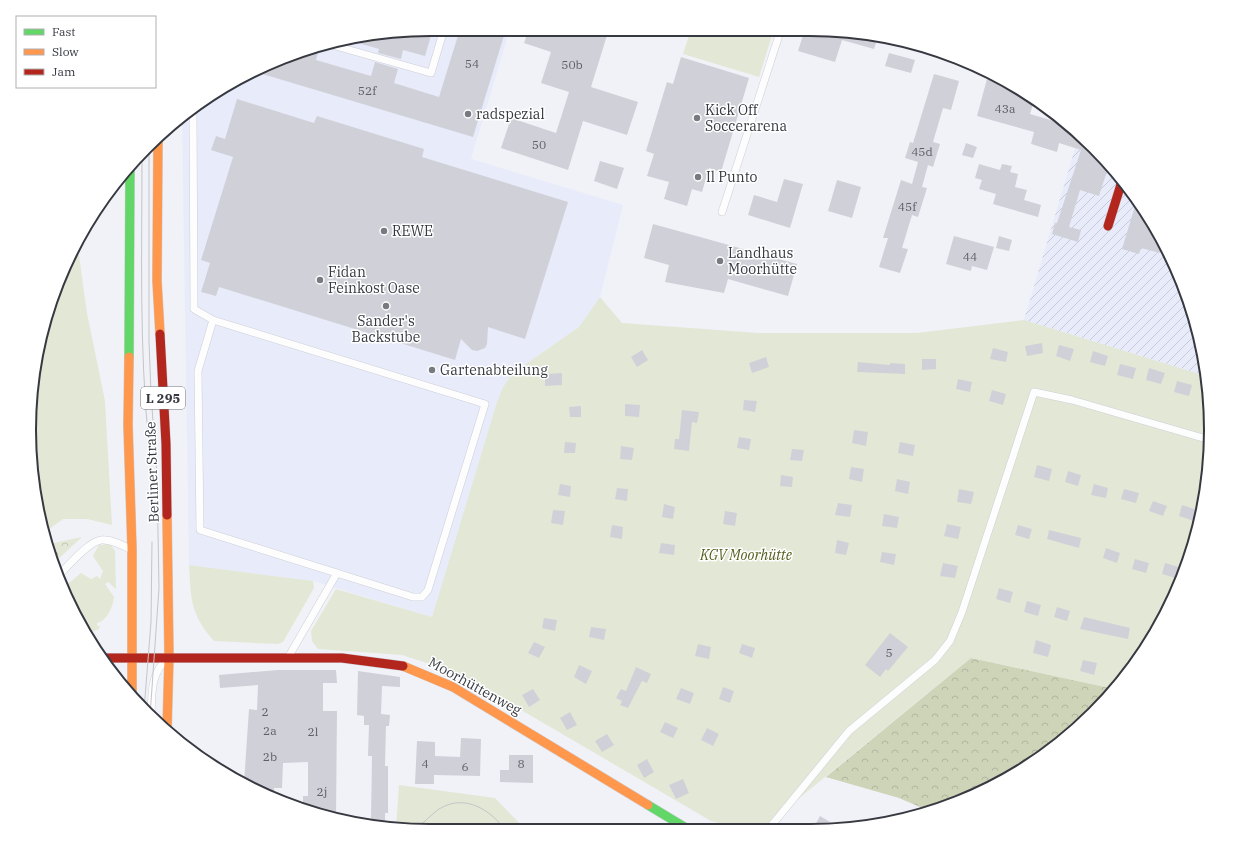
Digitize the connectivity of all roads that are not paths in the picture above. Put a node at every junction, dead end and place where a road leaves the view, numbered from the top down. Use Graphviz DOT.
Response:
graph roads {
  1 [pos="442,36"];
  2 [pos="779,36"];
  3 [pos="339,47"];
  4 [pos="193,115"];
  5 [pos="158,145"];
  6 [pos="130,175"];
  7 [pos="1120,187"];
  8 [pos="722,212"];
  9 [pos="1108,226"];
  10 [pos="213,320"];
  11 [pos="1204,438"];
  12 [pos="132,549"];
  13 [pos="62,572"];
  14 [pos="336,573"];
  15 [pos="169,657"];
  16 [pos="108,658"];
  17 [pos="132,658"];
  18 [pos="288,658"];
  19 [pos="132,688"];
  20 [pos="151,709"];
  21 [pos="167,723"];
  22 [pos="678,824"];
  23 [pos="773,824"];
  1 -- 3 [label="lane"];
  2 -- 8 [label="lane"];
  4 -- 10 [label="lane"];
  5 -- 15 [label="main road, Berliner Straße / L 295"];
  6 -- 12 [label="main road, Berliner Straße / L 295"];
  7 -- 9 [label="main road"];
  10 -- 14 [label="lane"];
  10 -- 14 [label="lane"];
  11 -- 23 [label="lane"];
  12 -- 13 [label="lane"];
  12 -- 17 [label="main road, Berliner Straße / L 295"];
  14 -- 18 [label="lane"];
  15 -- 17 [label="main road, Moorhüttenweg"];
  15 -- 18 [label="main road, Moorhüttenweg"];
  15 -- 20 [label="lane"];
  15 -- 21 [label="main road, Berliner Straße / L 295"];
  16 -- 17 [label="main road, Moorhüttenweg"];
  17 -- 19 [label="main road, Berliner Straße / L 295"];
  18 -- 22 [label="main road, Moorhüttenweg"];
}
